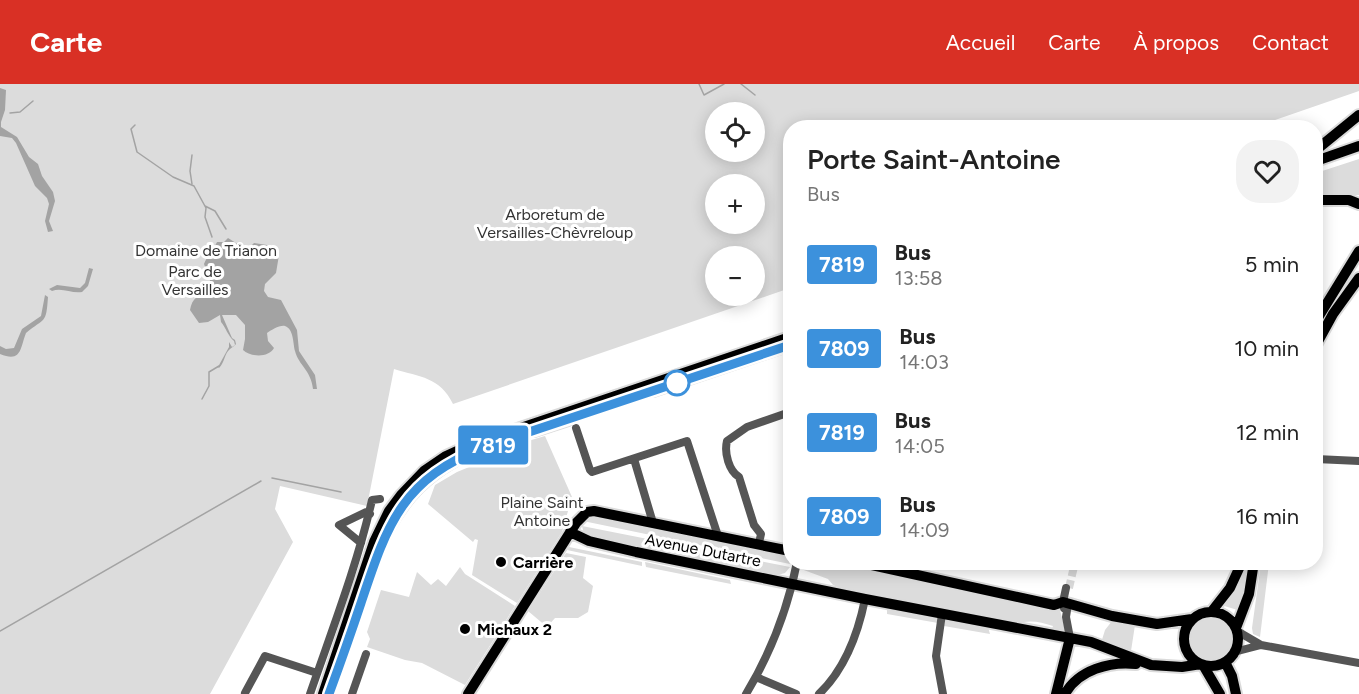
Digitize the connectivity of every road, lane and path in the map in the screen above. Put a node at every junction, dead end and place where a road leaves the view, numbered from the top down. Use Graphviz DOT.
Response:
graph roads {
  1 [pos="1357,119"];
  2 [pos="1323,145"];
  3 [pos="1359,146"];
  4 [pos="1359,154"];
  5 [pos="1323,159"];
  6 [pos="1323,167"];
  7 [pos="1323,200"];
  8 [pos="1356,201"];
  9 [pos="1359,251"];
  10 [pos="1357,281"];
  11 [pos="1323,310"];
  12 [pos="1323,332"];
  13 [pos="783,339"];
  14 [pos="783,347"];
  15 [pos="783,414"];
  16 [pos="576,428"];
  17 [pos="634,459"];
  18 [pos="1323,459"];
  19 [pos="1359,461"];
  20 [pos="380,499"];
  21 [pos="370,514"];
  22 [pos="653,523"];
  23 [pos="570,532"];
  24 [pos="718,536"];
  25 [pos="361,543"];
  26 [pos="759,543"];
  27 [pos="783,548"];
  28 [pos="795,570"];
  29 [pos="916,570"];
  30 [pos="1238,570"];
  31 [pos="1253,570"];
  32 [pos="792,584"];
  33 [pos="1067,595"];
  34 [pos="865,599"];
  35 [pos="1212,611"];
  36 [pos="942,614"];
  37 [pos="1192,619"];
  38 [pos="1236,630"];
  39 [pos="1070,638"];
  40 [pos="1261,645"];
  41 [pos="1234,652"];
  42 [pos="366,654"];
  43 [pos="1225,662"];
  44 [pos="1359,663"];
  45 [pos="1202,664"];
  46 [pos="1151,665"];
  47 [pos="317,673"];
  48 [pos="756,677"];
  49 [pos="245,693"];
  50 [pos="310,694"];
  51 [pos="323,694"];
  52 [pos="329,694"];
  53 [pos="352,694"];
  54 [pos="468,694"];
  55 [pos="746,694"];
  56 [pos="796,694"];
  57 [pos="819,694"];
  58 [pos="943,694"];
  59 [pos="1056,694"];
  60 [pos="1065,694"];
  61 [pos="1220,694"];
  62 [pos="1236,694"];
  1 -- 2 [label="main road"];
  3 -- 5 [label="main road"];
  4 -- 6 [label="main road"];
  7 -- 8 [label="main road"];
  9 -- 11 [label="main road"];
  10 -- 12 [label="main road"];
  13 -- 51 [label="main road"];
  14 -- 52 [label="main road"];
  15 -- 26 [label="street"];
  16 -- 17 [label="street"];
  17 -- 22 [label="street"];
  17 -- 24 [label="street"];
  18 -- 19 [label="street"];
  20 -- 21 [label="street"];
  21 -- 25 [label="street"];
  21 -- 25 [label="street"];
  22 -- 23 [label="main road, Avenue Dutartre"];
  22 -- 24 [label="main road, Avenue Dutartre"];
  23 -- 32 [label="main road, Avenue Dutartre"];
  23 -- 54 [label="main road"];
  24 -- 26 [label="main road, Avenue Dutartre"];
  25 -- 47 [label="street"];
  26 -- 27 [label="main road, Avenue Dutartre"];
  28 -- 32 [label="street"];
  29 -- 33 [label="main road"];
  30 -- 35 [label="main road"];
  31 -- 38 [label="main road"];
  32 -- 34 [label="main road, Avenue Dutartre"];
  32 -- 48 [label="street"];
  33 -- 37 [label="main road"];
  33 -- 39 [label="street"];
  34 -- 36 [label="main road, Avenue Dutartre"];
  34 -- 57 [label="street"];
  35 -- 37 [label="main road"];
  35 -- 38 [label="main road"];
  36 -- 39 [label="main road, Avenue Dutartre"];
  36 -- 58 [label="street"];
  37 -- 45 [label="main road"];
  38 -- 40 [label="street"];
  38 -- 41 [label="main road"];
  39 -- 46 [label="main road, Avenue Dutartre"];
  39 -- 59 [label="main road"];
  40 -- 41 [label="street"];
  40 -- 44 [label="street"];
  41 -- 43 [label="main road"];
  42 -- 53 [label="street"];
  43 -- 45 [label="main road"];
  43 -- 62 [label="main road"];
  45 -- 46 [label="main road, Avenue Dutartre"];
  45 -- 61 [label="main road"];
  46 -- 60 [label="main road"];
  47 -- 49 [label="street"];
  47 -- 50 [label="street"];
  48 -- 55 [label="street"];
  48 -- 56 [label="street"];
}
